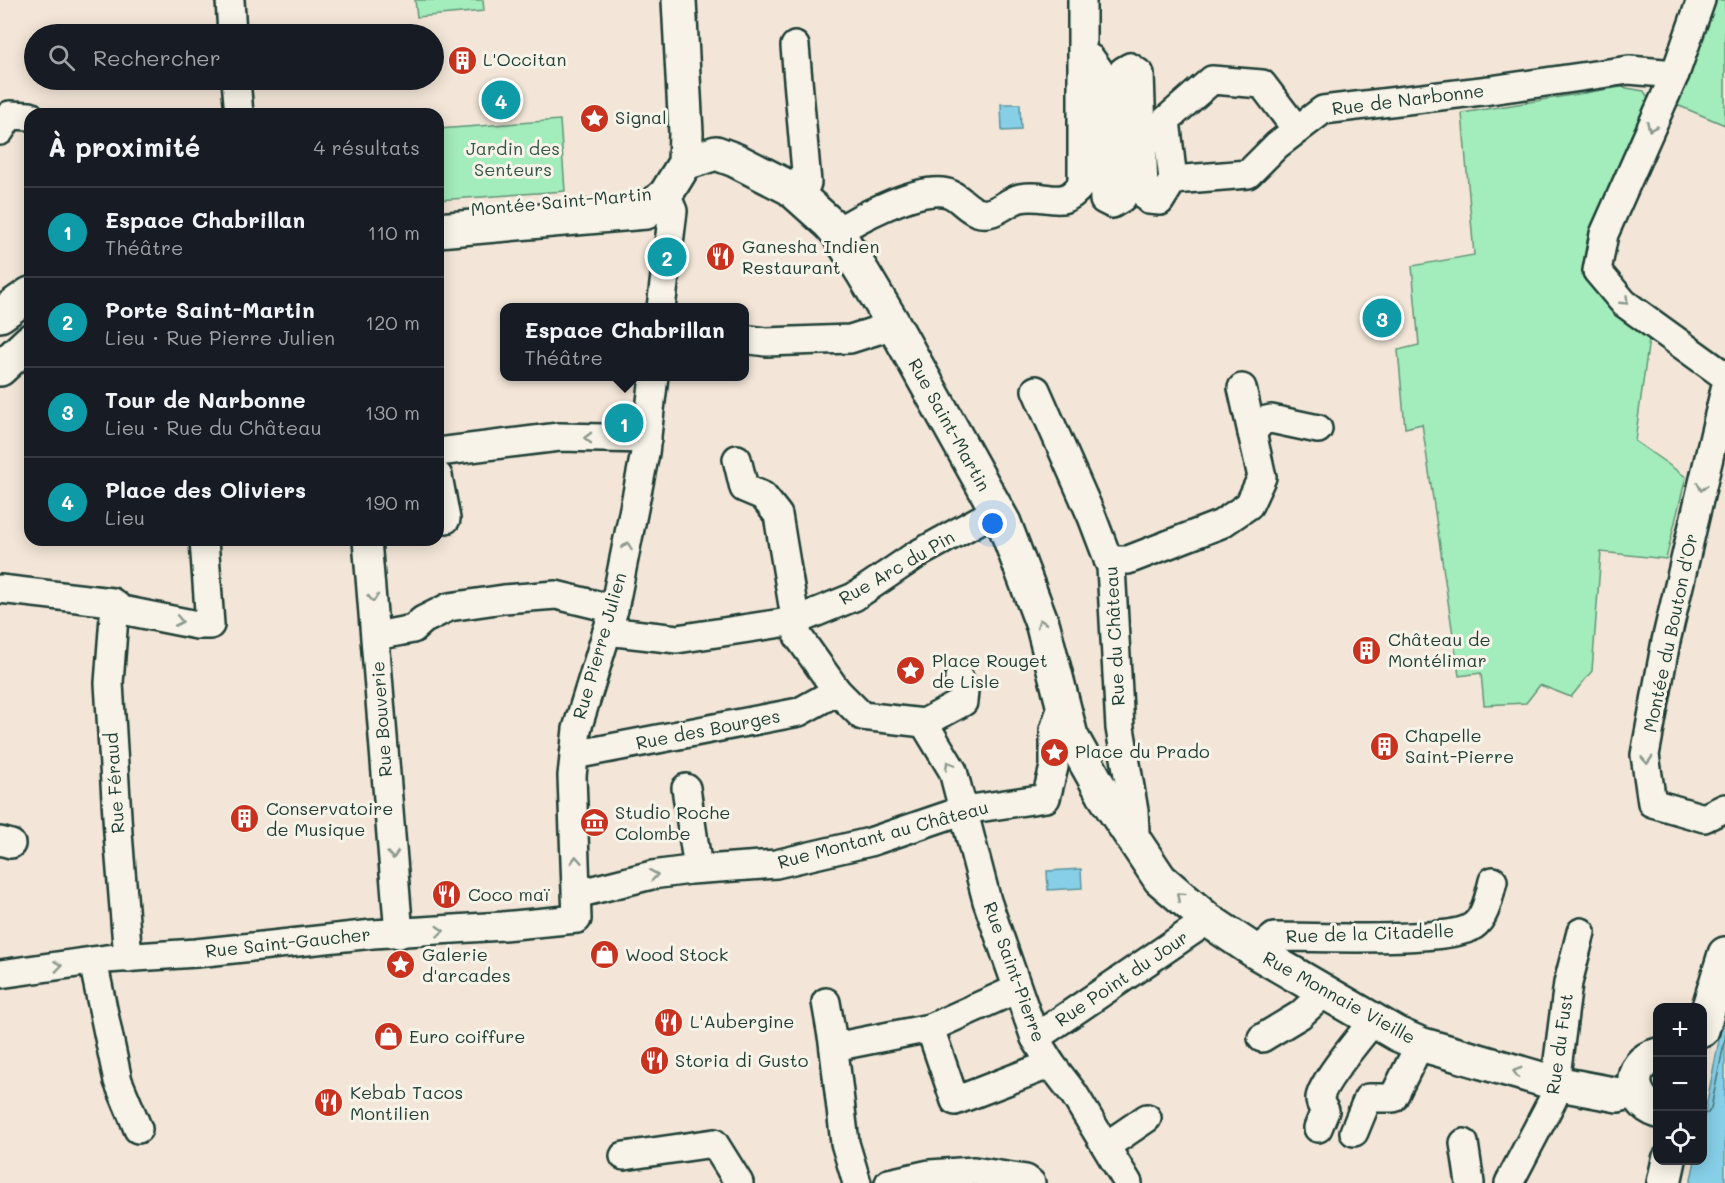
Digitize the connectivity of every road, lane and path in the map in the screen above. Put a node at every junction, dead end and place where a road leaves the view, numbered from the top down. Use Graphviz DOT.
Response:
graph roads {
  1 [pos="230,0"];
  2 [pos="679,0"];
  3 [pos="1082,0"];
  4 [pos="1701,0"];
  5 [pos="231,24"];
  6 [pos="795,45"];
  7 [pos="1083,58"];
  8 [pos="1675,74"];
  9 [pos="237,90"];
  10 [pos="684,104"];
  11 [pos="238,108"];
  12 [pos="24,116"];
  13 [pos="1297,130"];
  14 [pos="0,131"];
  15 [pos="735,160"];
  16 [pos="684,163"];
  17 [pos="1173,180"];
  18 [pos="666,194"];
  19 [pos="800,197"];
  20 [pos="444,212"];
  21 [pos="444,229"];
  22 [pos="837,232"];
  23 [pos="24,298"];
  24 [pos="662,303"];
  25 [pos="0,315"];
  26 [pos="894,326"];
  27 [pos="749,340"];
  28 [pos="24,347"];
  29 [pos="0,369"];
  30 [pos="1725,376"];
  31 [pos="653,381"];
  32 [pos="1242,388"];
  33 [pos="1725,389"];
  34 [pos="1036,390"];
  35 [pos="1318,429"];
  36 [pos="1252,433"];
  37 [pos="647,439"];
  38 [pos="444,451"];
  39 [pos="737,459"];
  40 [pos="444,508"];
  41 [pos="996,511"];
  42 [pos="446,519"];
  43 [pos="204,546"];
  44 [pos="368,546"];
  45 [pos="1108,560"];
  46 [pos="0,590"];
  47 [pos="122,610"];
  48 [pos="611,620"];
  49 [pos="795,621"];
  50 [pos="376,636"];
  51 [pos="959,678"];
  52 [pos="837,691"];
  53 [pos="1063,703"];
  54 [pos="924,723"];
  55 [pos="574,755"];
  56 [pos="686,788"];
  57 [pos="1104,795"];
  58 [pos="1725,808"];
  59 [pos="964,810"];
  60 [pos="1133,840"];
  61 [pos="698,870"];
  62 [pos="1492,881"];
  63 [pos="577,906"];
  64 [pos="1208,920"];
  65 [pos="1581,932"];
  66 [pos="399,934"];
  67 [pos="1256,952"];
  68 [pos="1725,954"];
  69 [pos="128,958"];
  70 [pos="93,962"];
  71 [pos="0,974"];
  72 [pos="1017,989"];
  73 [pos="1325,992"];
  74 [pos="826,1002"];
  75 [pos="1707,1010"];
  76 [pos="1373,1021"];
  77 [pos="930,1028"];
  78 [pos="1035,1038"];
  79 [pos="1262,1038"];
  80 [pos="834,1044"];
  81 [pos="1420,1044"];
  82 [pos="1653,1056"];
  83 [pos="1051,1064"];
  84 [pos="1555,1083"];
  85 [pos="1646,1101"];
  86 [pos="1147,1118"];
  87 [pos="1318,1128"];
  88 [pos="138,1129"];
  89 [pos="1354,1132"];
  90 [pos="1464,1143"];
  91 [pos="1106,1146"];
  92 [pos="624,1156"];
  93 [pos="1668,1165"];
  94 [pos="892,1182"];
  95 [pos="739,1183"];
  96 [pos="857,1183"];
  97 [pos="1031,1183"];
  98 [pos="1128,1183"];
  99 [pos="1470,1183"];
  100 [pos="1509,1183"];
  101 [pos="1664,1183"];
  1 -- 5 [label="street"];
  2 -- 10 [label="main road"];
  3 -- 7 [label="street"];
  4 -- 8 [label="street"];
  6 -- 19 [label="street"];
  7 -- 17 [label="street"];
  7 -- 22 [label="street"];
  8 -- 13 [label="street, Rue de Narbonne"];
  8 -- 30 [label="street, one-way"];
  9 -- 11 [label="street"];
  10 -- 15 [label="main road"];
  10 -- 16 [label="main road"];
  12 -- 14 [label="street"];
  13 -- 17 [label="street, Rue de Narbonne"];
  13 -- 17 [label="street"];
  15 -- 16 [label="main road"];
  15 -- 19 [label="main road, Rue Saint-Martin"];
  16 -- 18 [label="main road"];
  18 -- 20 [label="main road, Montée Saint-Martin"];
  18 -- 21 [label="main road, Montée Saint-Martin"];
  18 -- 24 [label="street"];
  19 -- 22 [label="main road, Rue Saint-Martin"];
  22 -- 26 [label="main road, Rue Saint-Martin"];
  23 -- 25 [label="main road"];
  26 -- 27 [label="street"];
  26 -- 41 [label="main road, Rue Saint-Martin"];
  28 -- 29 [label="main road"];
  31 -- 37 [label="street, Rue Pierre Julien"];
  32 -- 36 [label="street, Rue du Château"];
  33 -- 58 [label="street, Montée du Bouton d'Or, one-way"];
  34 -- 45 [label="street"];
  35 -- 36 [label="street"];
  36 -- 45 [label="street, Rue du Château"];
  37 -- 38 [label="street, one-way"];
  48 -- 37 [label="street, Rue Pierre Julien, one-way"];
  39 -- 49 [label="street"];
  40 -- 42 [label="street"];
  41 -- 49 [label="street, Rue Arc du Pin"];
  53 -- 41 [label="main road, Rue Saint-Martin, one-way"];
  47 -- 43 [label="street, one-way"];
  44 -- 50 [label="street, Rue Bouverie, one-way"];
  45 -- 60 [label="street, Rue du Château"];
  46 -- 47 [label="street"];
  47 -- 69 [label="street, Rue Féraud"];
  48 -- 49 [label="street, Rue Arc du Pin"];
  48 -- 50 [label="street, Rue Arc du Pin"];
  48 -- 55 [label="street, Rue Pierre Julien"];
  49 -- 52 [label="street"];
  50 -- 66 [label="street, Rue Bouverie, one-way"];
  51 -- 54 [label="street"];
  52 -- 54 [label="street"];
  52 -- 55 [label="street, Rue des Bourges"];
  53 -- 57 [label="main road, Rue Saint-Martin"];
  53 -- 59 [label="street, Rue Montant au Château"];
  59 -- 54 [label="street, Rue Saint-Pierre, one-way"];
  63 -- 55 [label="street, Rue Pierre Julien, one-way"];
  56 -- 61 [label="street"];
  57 -- 60 [label="main road, Rue Monnaie Vieille"];
  59 -- 61 [label="street, Rue Montant au Château"];
  59 -- 72 [label="street, Rue Saint-Pierre"];
  64 -- 60 [label="main road, Rue Monnaie Vieille, one-way"];
  63 -- 61 [label="street, Rue Montant au Château, one-way"];
  62 -- 67 [label="street, Rue de la Citadelle"];
  66 -- 63 [label="street, Rue Saint-Gaucher, one-way"];
  64 -- 67 [label="main road, Rue Monnaie Vieille"];
  64 -- 78 [label="street, Rue Point du Jour"];
  65 -- 84 [label="street, Rue du Fust"];
  66 -- 69 [label="street, Rue Saint-Gaucher"];
  67 -- 73 [label="main road, Rue Monnaie Vieille"];
  68 -- 75 [label="main road"];
  69 -- 70 [label="street, Rue Saint-Gaucher"];
  71 -- 70 [label="street, Rue Saint-Gaucher, one-way"];
  70 -- 88 [label="street"];
  72 -- 77 [label="street"];
  72 -- 78 [label="street, Rue Saint-Pierre"];
  73 -- 76 [label="main road, Rue Monnaie Vieille"];
  73 -- 79 [label="street"];
  74 -- 80 [label="street"];
  76 -- 81 [label="main road, Rue Monnaie Vieille"];
  76 -- 87 [label="street"];
  77 -- 80 [label="street"];
  77 -- 83 [label="street"];
  78 -- 83 [label="street, Rue Saint-Pierre"];
  80 -- 96 [label="street"];
  84 -- 81 [label="main road, Rue Monnaie Vieille, one-way"];
  81 -- 89 [label="street"];
  82 -- 85 [label="main road"];
  83 -- 91 [label="street, Rue Saint-Pierre"];
  84 -- 85 [label="main road, Rue Monnaie Vieille"];
  84 -- 100 [label="street, Rue du Fust"];
  86 -- 91 [label="street"];
  90 -- 99 [label="street"];
  91 -- 98 [label="street, Rue Saint-Pierre"];
  92 -- 95 [label="street"];
  93 -- 101 [label="main road"];
  94 -- 97 [label="street"];
}
